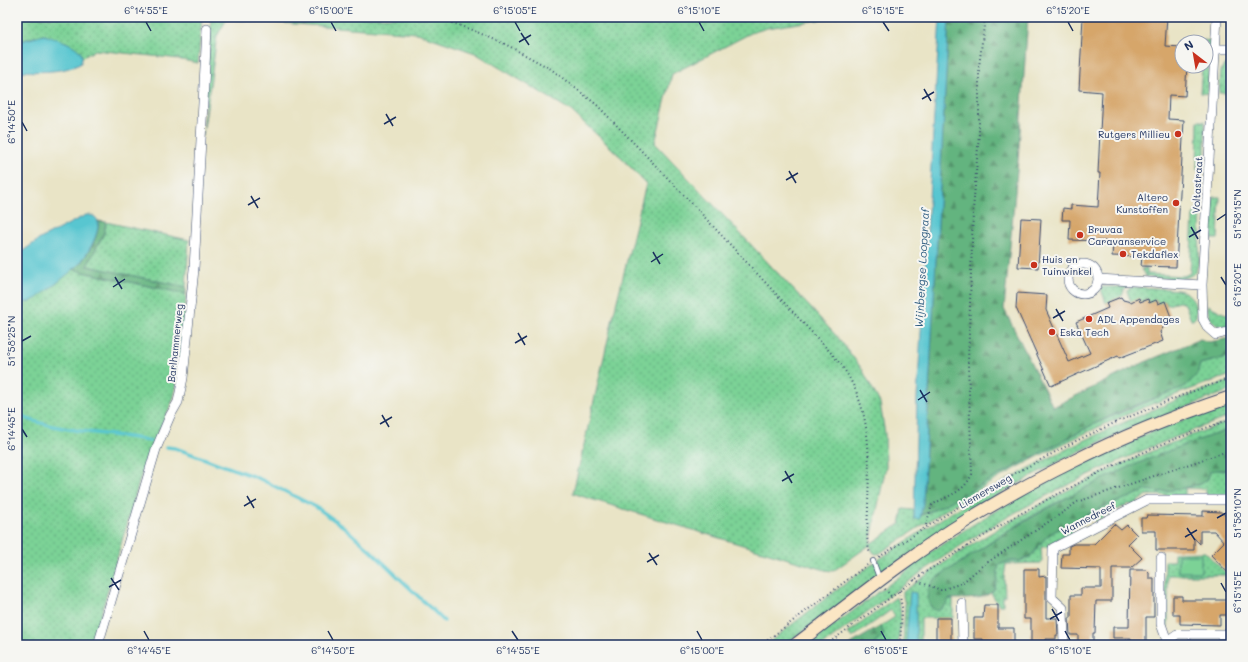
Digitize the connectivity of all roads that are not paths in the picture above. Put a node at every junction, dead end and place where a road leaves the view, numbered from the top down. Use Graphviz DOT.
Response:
graph roads {
  1 [pos="1217,17"];
  2 [pos="207,30"];
  3 [pos="1215,49"];
  4 [pos="1231,49"];
  5 [pos="1098,279"];
  6 [pos="1202,285"];
  7 [pos="1231,331"];
  8 [pos="1231,397"];
  9 [pos="1231,504"];
  10 [pos="1161,558"];
  11 [pos="872,561"];
  12 [pos="880,581"];
  13 [pos="962,603"];
  14 [pos="1231,634"];
  15 [pos="1166,643"];
  16 [pos="98,645"];
  17 [pos="795,645"];
  18 [pos="963,645"];
  19 [pos="1064,645"];
  1 -- 3 [label="street, Voltastraat"];
  2 -- 16 [label="street, Barlhammerweg"];
  3 -- 4 [label="street"];
  3 -- 6 [label="street, Voltastraat"];
  5 -- 6 [label="street"];
  6 -- 7 [label="street, Voltastraat"];
  8 -- 12 [label="main road, Liemersweg"];
  9 -- 19 [label="street, Wannedreef"];
  10 -- 15 [label="street"];
  11 -- 12 [label="lane"];
  12 -- 17 [label="main road, Liemersweg"];
  13 -- 18 [label="street"];
  14 -- 15 [label="street"];
}
